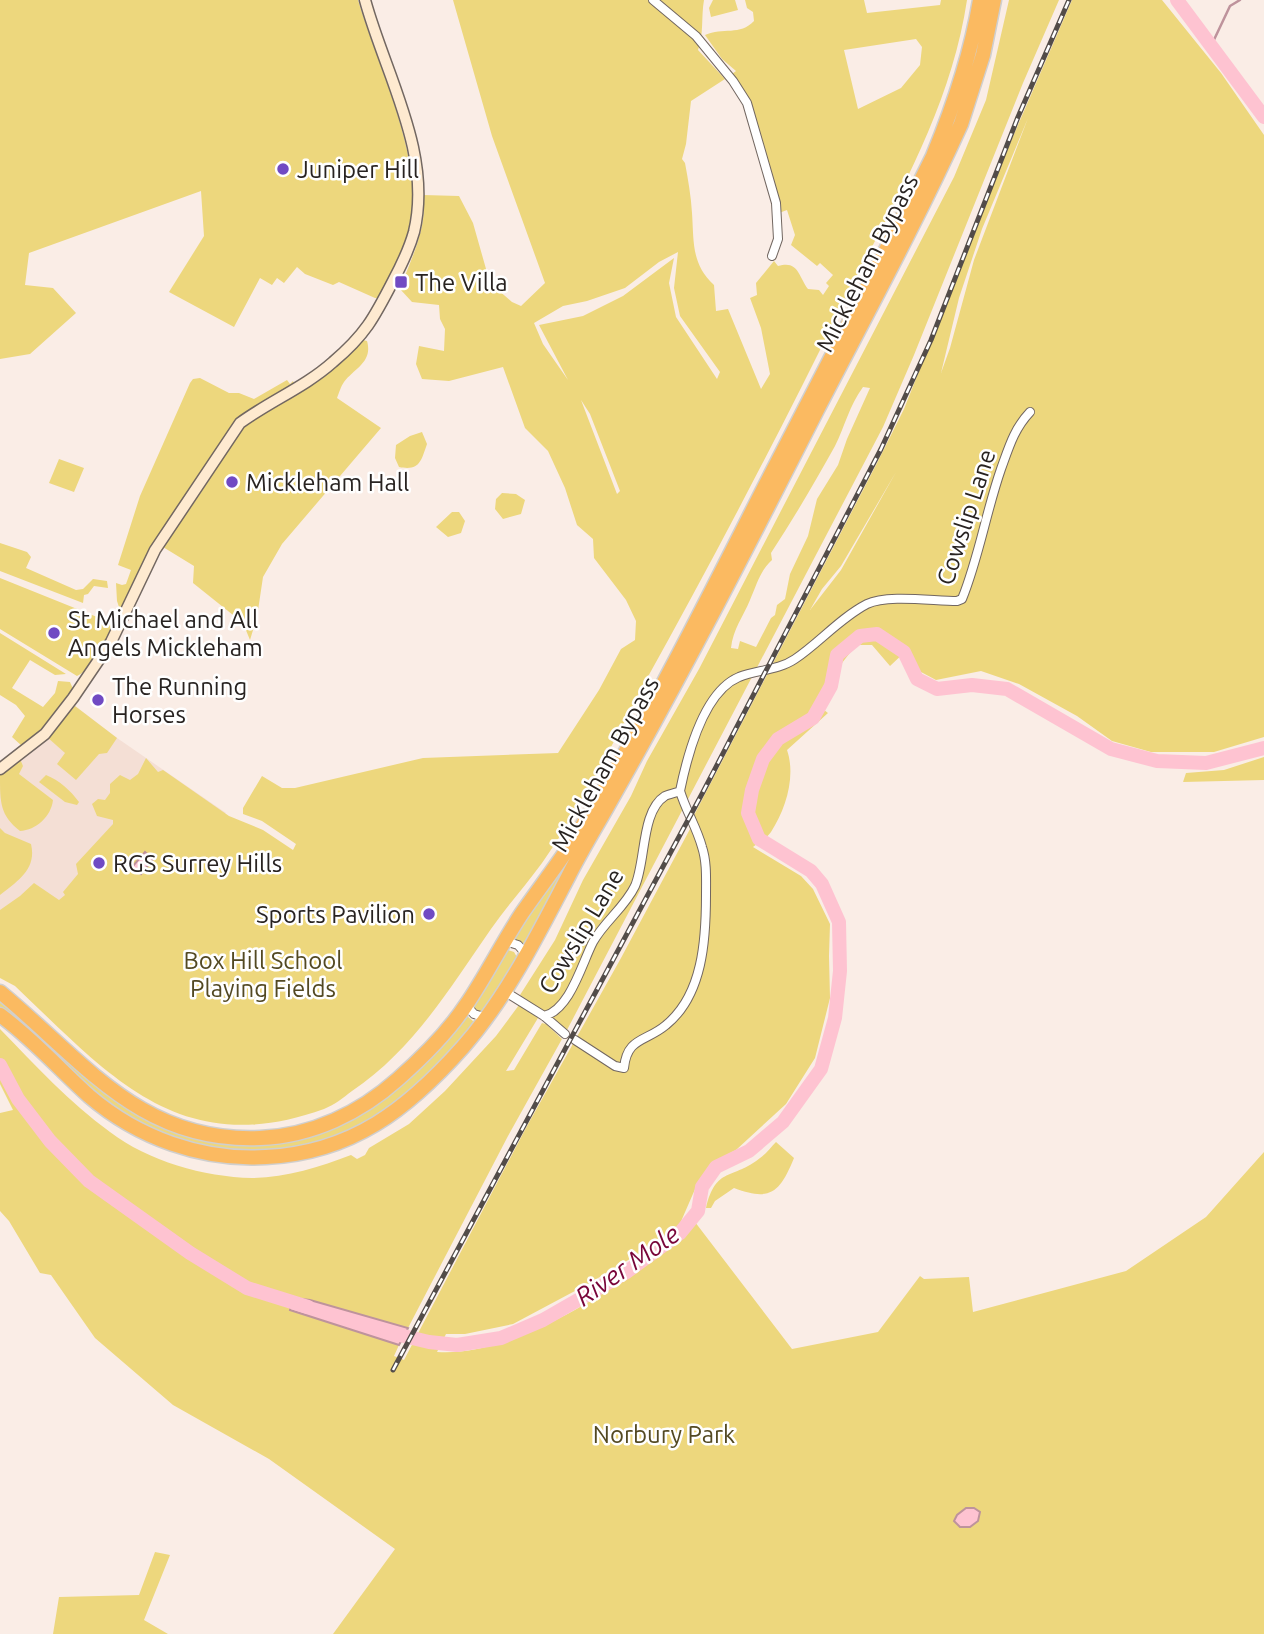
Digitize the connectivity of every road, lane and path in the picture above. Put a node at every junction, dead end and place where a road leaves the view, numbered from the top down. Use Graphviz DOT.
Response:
graph roads {
  1 [pos="365,0"];
  2 [pos="653,0"];
  3 [pos="980,0"];
  4 [pos="994,0"];
  5 [pos="772,256"];
  6 [pos="1030,412"];
  7 [pos="0,769"];
  8 [pos="680,792"];
  9 [pos="505,941"];
  10 [pos="527,955"];
  11 [pos="504,991"];
  12 [pos="0,992"];
  13 [pos="467,1005"];
  14 [pos="0,1015"];
  15 [pos="544,1016"];
  16 [pos="487,1018"];
  17 [pos="565,1034"];
  18 [pos="575,1040"];
  1 -- 7 [label="main road"];
  2 -- 5 [label="street"];
  3 -- 9 [label="highway, Mickleham Bypass"];
  4 -- 10 [label="highway, Mickleham Bypass"];
  6 -- 8 [label="street, Cowslip Lane"];
  8 -- 15 [label="street, Cowslip Lane"];
  8 -- 18 [label="street"];
  9 -- 10 [label="street"];
  9 -- 13 [label="highway, Mickleham Bypass"];
  10 -- 11 [label="highway, Mickleham Bypass"];
  11 -- 15 [label="street"];
  11 -- 16 [label="highway, Mickleham Bypass"];
  12 -- 13 [label="highway, Mickleham Bypass"];
  13 -- 16 [label="street"];
  14 -- 16 [label="highway, Mickleham Bypass"];
  15 -- 17 [label="street"];
}
